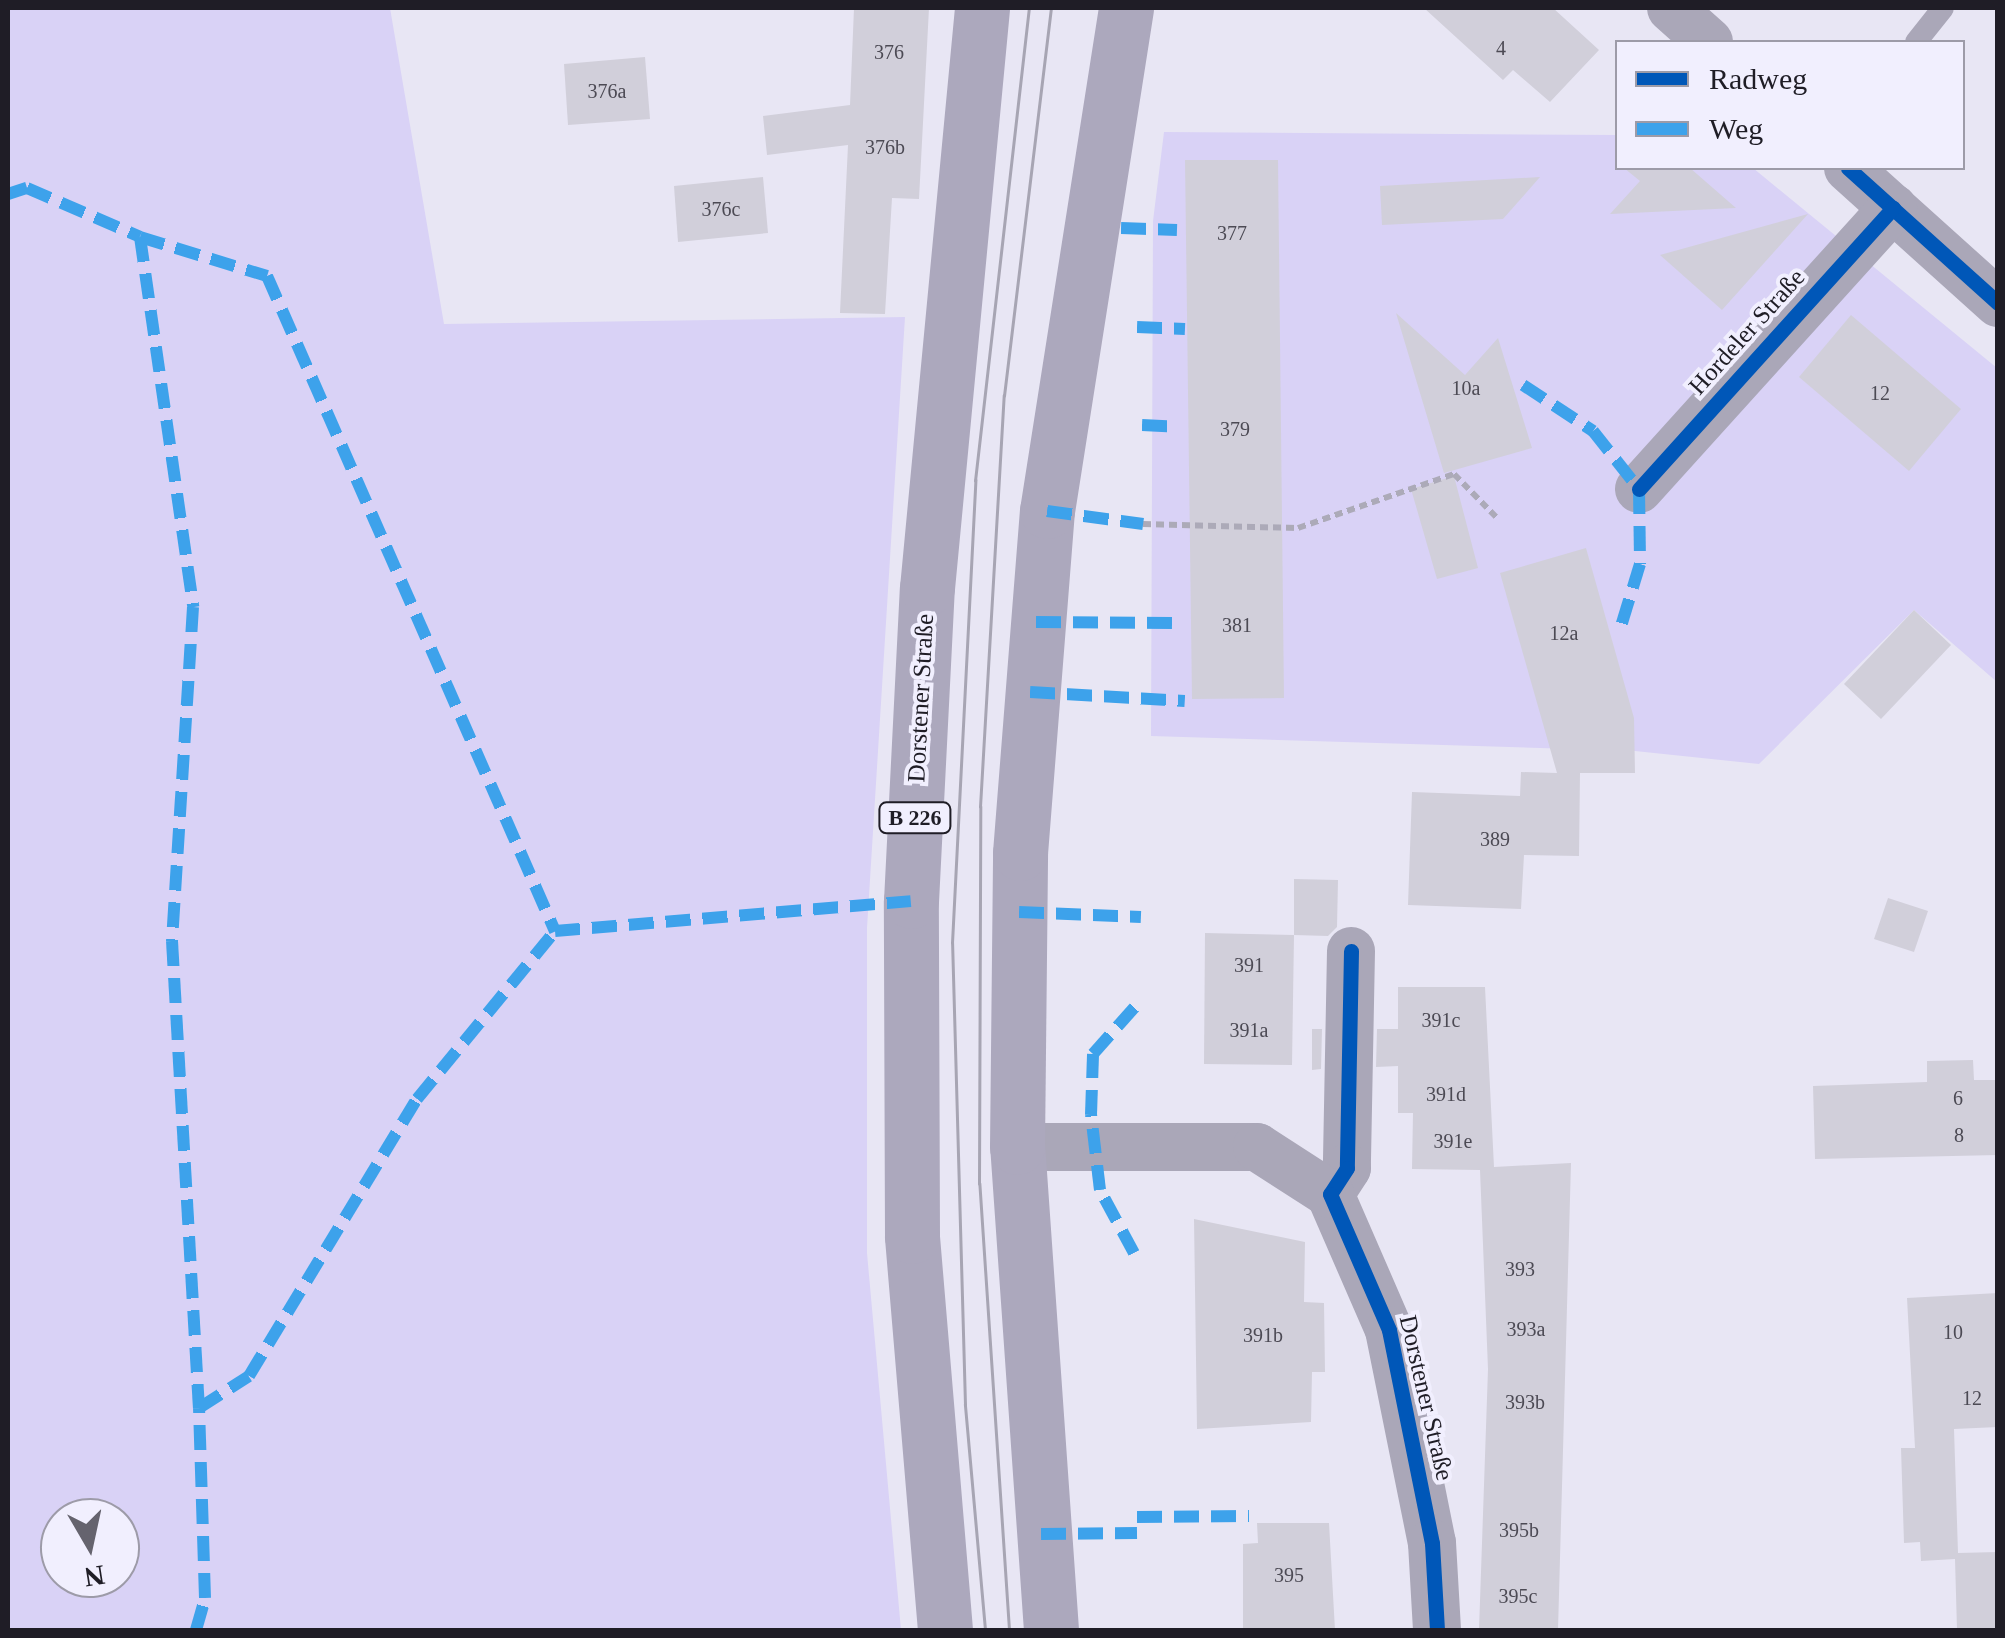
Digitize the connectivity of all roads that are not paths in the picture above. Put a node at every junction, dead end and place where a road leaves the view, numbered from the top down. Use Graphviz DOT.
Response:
graph roads {
  1 [pos="982,8"];
  2 [pos="1126,8"];
  3 [pos="1672,8"];
  4 [pos="1943,8"];
  5 [pos="1708,40"];
  6 [pos="1918,40"];
  7 [pos="1850,170"];
  8 [pos="1893,208"];
  9 [pos="1998,303"];
  10 [pos="1640,489"];
  11 [pos="1351,951"];
  12 [pos="1017,1148"];
  13 [pos="1330,1194"];
  14 [pos="946,1630"];
  15 [pos="1051,1630"];
  16 [pos="1437,1630"];
  1 -- 14 [label="main road, Dorstener Straße / B 226"];
  2 -- 12 [label="main road"];
  3 -- 5 [label="street"];
  4 -- 6 [label="lane"];
  7 -- 8 [label="street"];
  8 -- 9 [label="street"];
  8 -- 10 [label="street, Hordeler Straße"];
  11 -- 13 [label="street"];
  12 -- 13 [label="street"];
  12 -- 15 [label="main road"];
  13 -- 16 [label="street, Dorstener Straße"];
}
